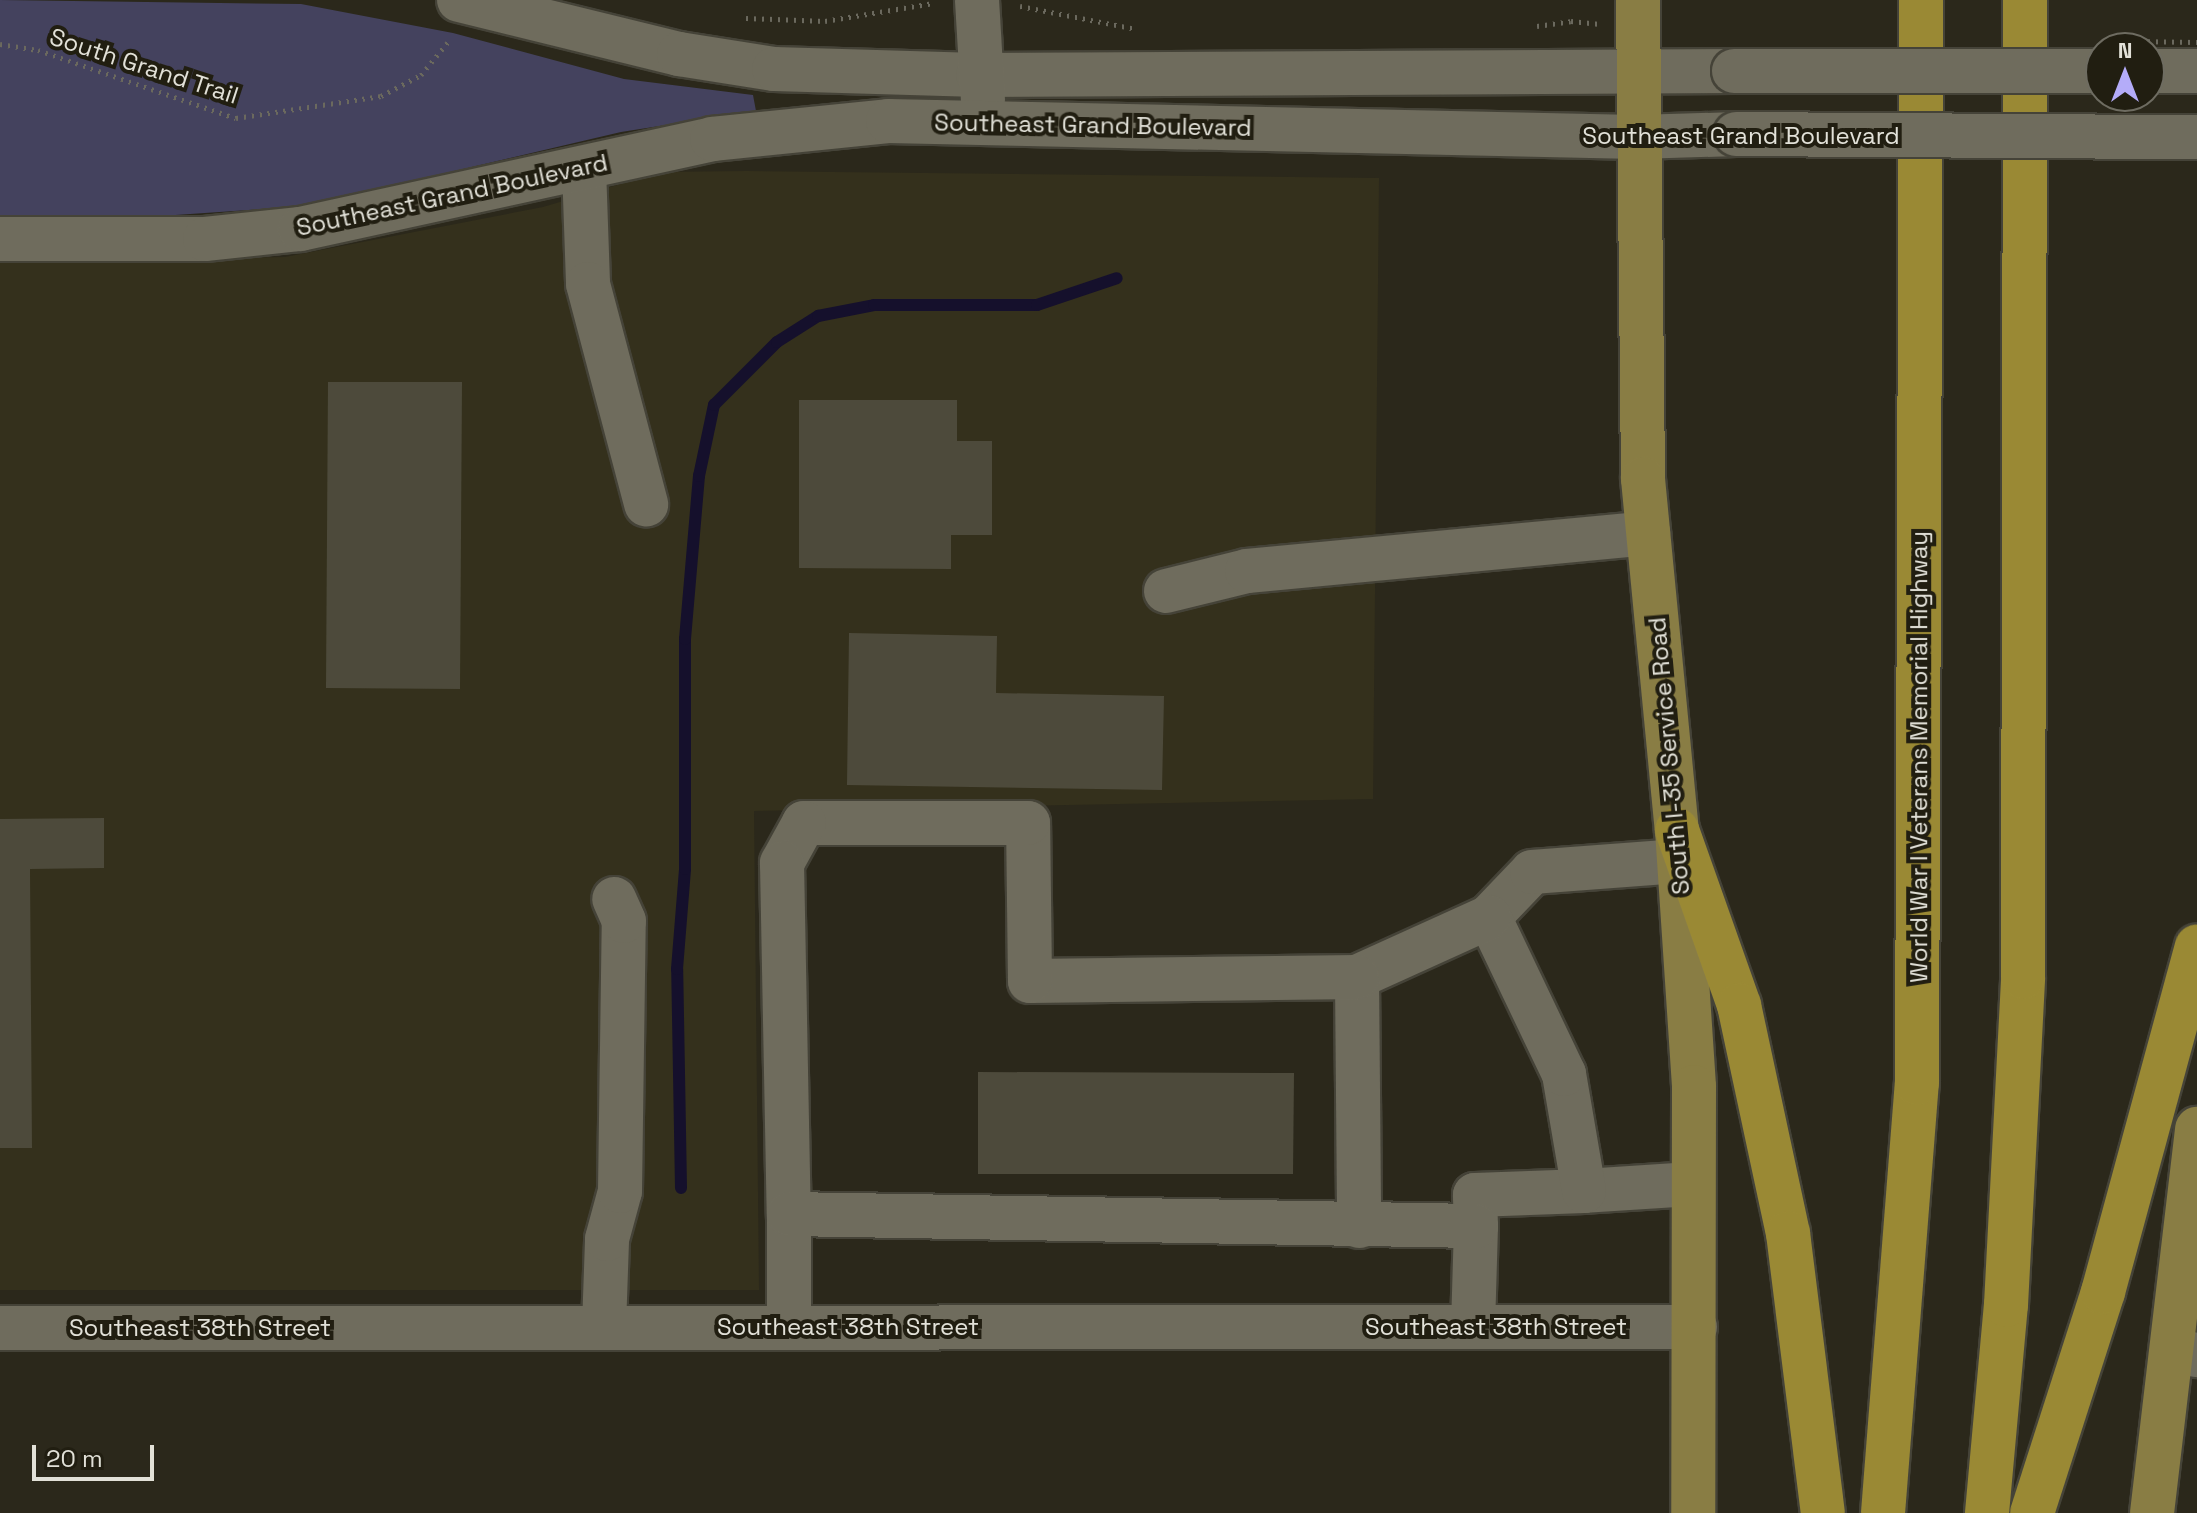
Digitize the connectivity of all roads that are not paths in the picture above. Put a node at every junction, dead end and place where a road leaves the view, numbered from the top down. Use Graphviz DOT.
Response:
graph roads {
  1 [pos="1921,0"];
  2 [pos="2025,0"];
  3 [pos="463,1"];
  4 [pos="977,2"];
  5 [pos="1637,33"];
  6 [pos="2085,71"];
  7 [pos="2165,71"];
  8 [pos="2197,71"];
  9 [pos="978,75"];
  10 [pos="987,122"];
  11 [pos="1637,137"];
  12 [pos="2197,137"];
  13 [pos="584,168"];
  14 [pos="0,239"];
  15 [pos="646,504"];
  16 [pos="1648,533"];
  17 [pos="1166,591"];
  18 [pos="1678,846"];
  19 [pos="614,899"];
  20 [pos="1489,917"];
  21 [pos="2197,947"];
  22 [pos="1357,977"];
  23 [pos="2195,1154"];
  24 [pos="1693,1184"];
  25 [pos="1584,1191"];
  26 [pos="789,1214"];
  27 [pos="1359,1226"];
  28 [pos="1476,1226"];
  29 [pos="604,1327"];
  30 [pos="789,1327"];
  31 [pos="1473,1327"];
  32 [pos="1695,1327"];
  33 [pos="0,1328"];
  34 [pos="2185,1352"];
  35 [pos="1693,1513"];
  36 [pos="1823,1513"];
  37 [pos="1883,1513"];
  38 [pos="1987,1513"];
  39 [pos="2032,1513"];
  40 [pos="2152,1513"];
  1 -- 37 [label="highway, World War I Veterans Memorial Highway"];
  2 -- 38 [label="highway"];
  3 -- 9 [label="street, Southeast Grand Boulevard"];
  4 -- 9 [label="street"];
  5 -- 6 [label="street, Southeast Grand Boulevard, bridge"];
  5 -- 9 [label="street, Southeast Grand Boulevard"];
  5 -- 11 [label="main road, South I-35 Service Road"];
  7 -- 8 [label="street"];
  9 -- 10 [label="street"];
  10 -- 11 [label="street, Southeast Grand Boulevard"];
  10 -- 13 [label="street, Southeast Grand Boulevard"];
  11 -- 12 [label="street, Southeast Grand Boulevard, bridge"];
  11 -- 16 [label="main road, South I-35 Service Road"];
  13 -- 14 [label="street, Southeast Grand Boulevard"];
  13 -- 15 [label="street"];
  16 -- 17 [label="street"];
  16 -- 18 [label="main road, South I-35 Service Road"];
  18 -- 20 [label="street"];
  18 -- 24 [label="main road, South I-35 Service Road"];
  18 -- 36 [label="highway"];
  19 -- 29 [label="street"];
  20 -- 22 [label="street"];
  20 -- 25 [label="street"];
  21 -- 39 [label="highway"];
  22 -- 26 [label="street"];
  22 -- 27 [label="street"];
  23 -- 34 [label="main road"];
  24 -- 25 [label="street"];
  24 -- 32 [label="main road, South I-35 Service Road"];
  25 -- 28 [label="street"];
  26 -- 27 [label="street"];
  26 -- 30 [label="street"];
  27 -- 28 [label="street"];
  28 -- 31 [label="street"];
  29 -- 30 [label="street, Southeast 38th Street"];
  29 -- 33 [label="street, Southeast 38th Street"];
  30 -- 31 [label="street, Southeast 38th Street"];
  31 -- 32 [label="street, Southeast 38th Street"];
  32 -- 35 [label="main road, South I-35 Service Road"];
  34 -- 40 [label="main road"];
}
